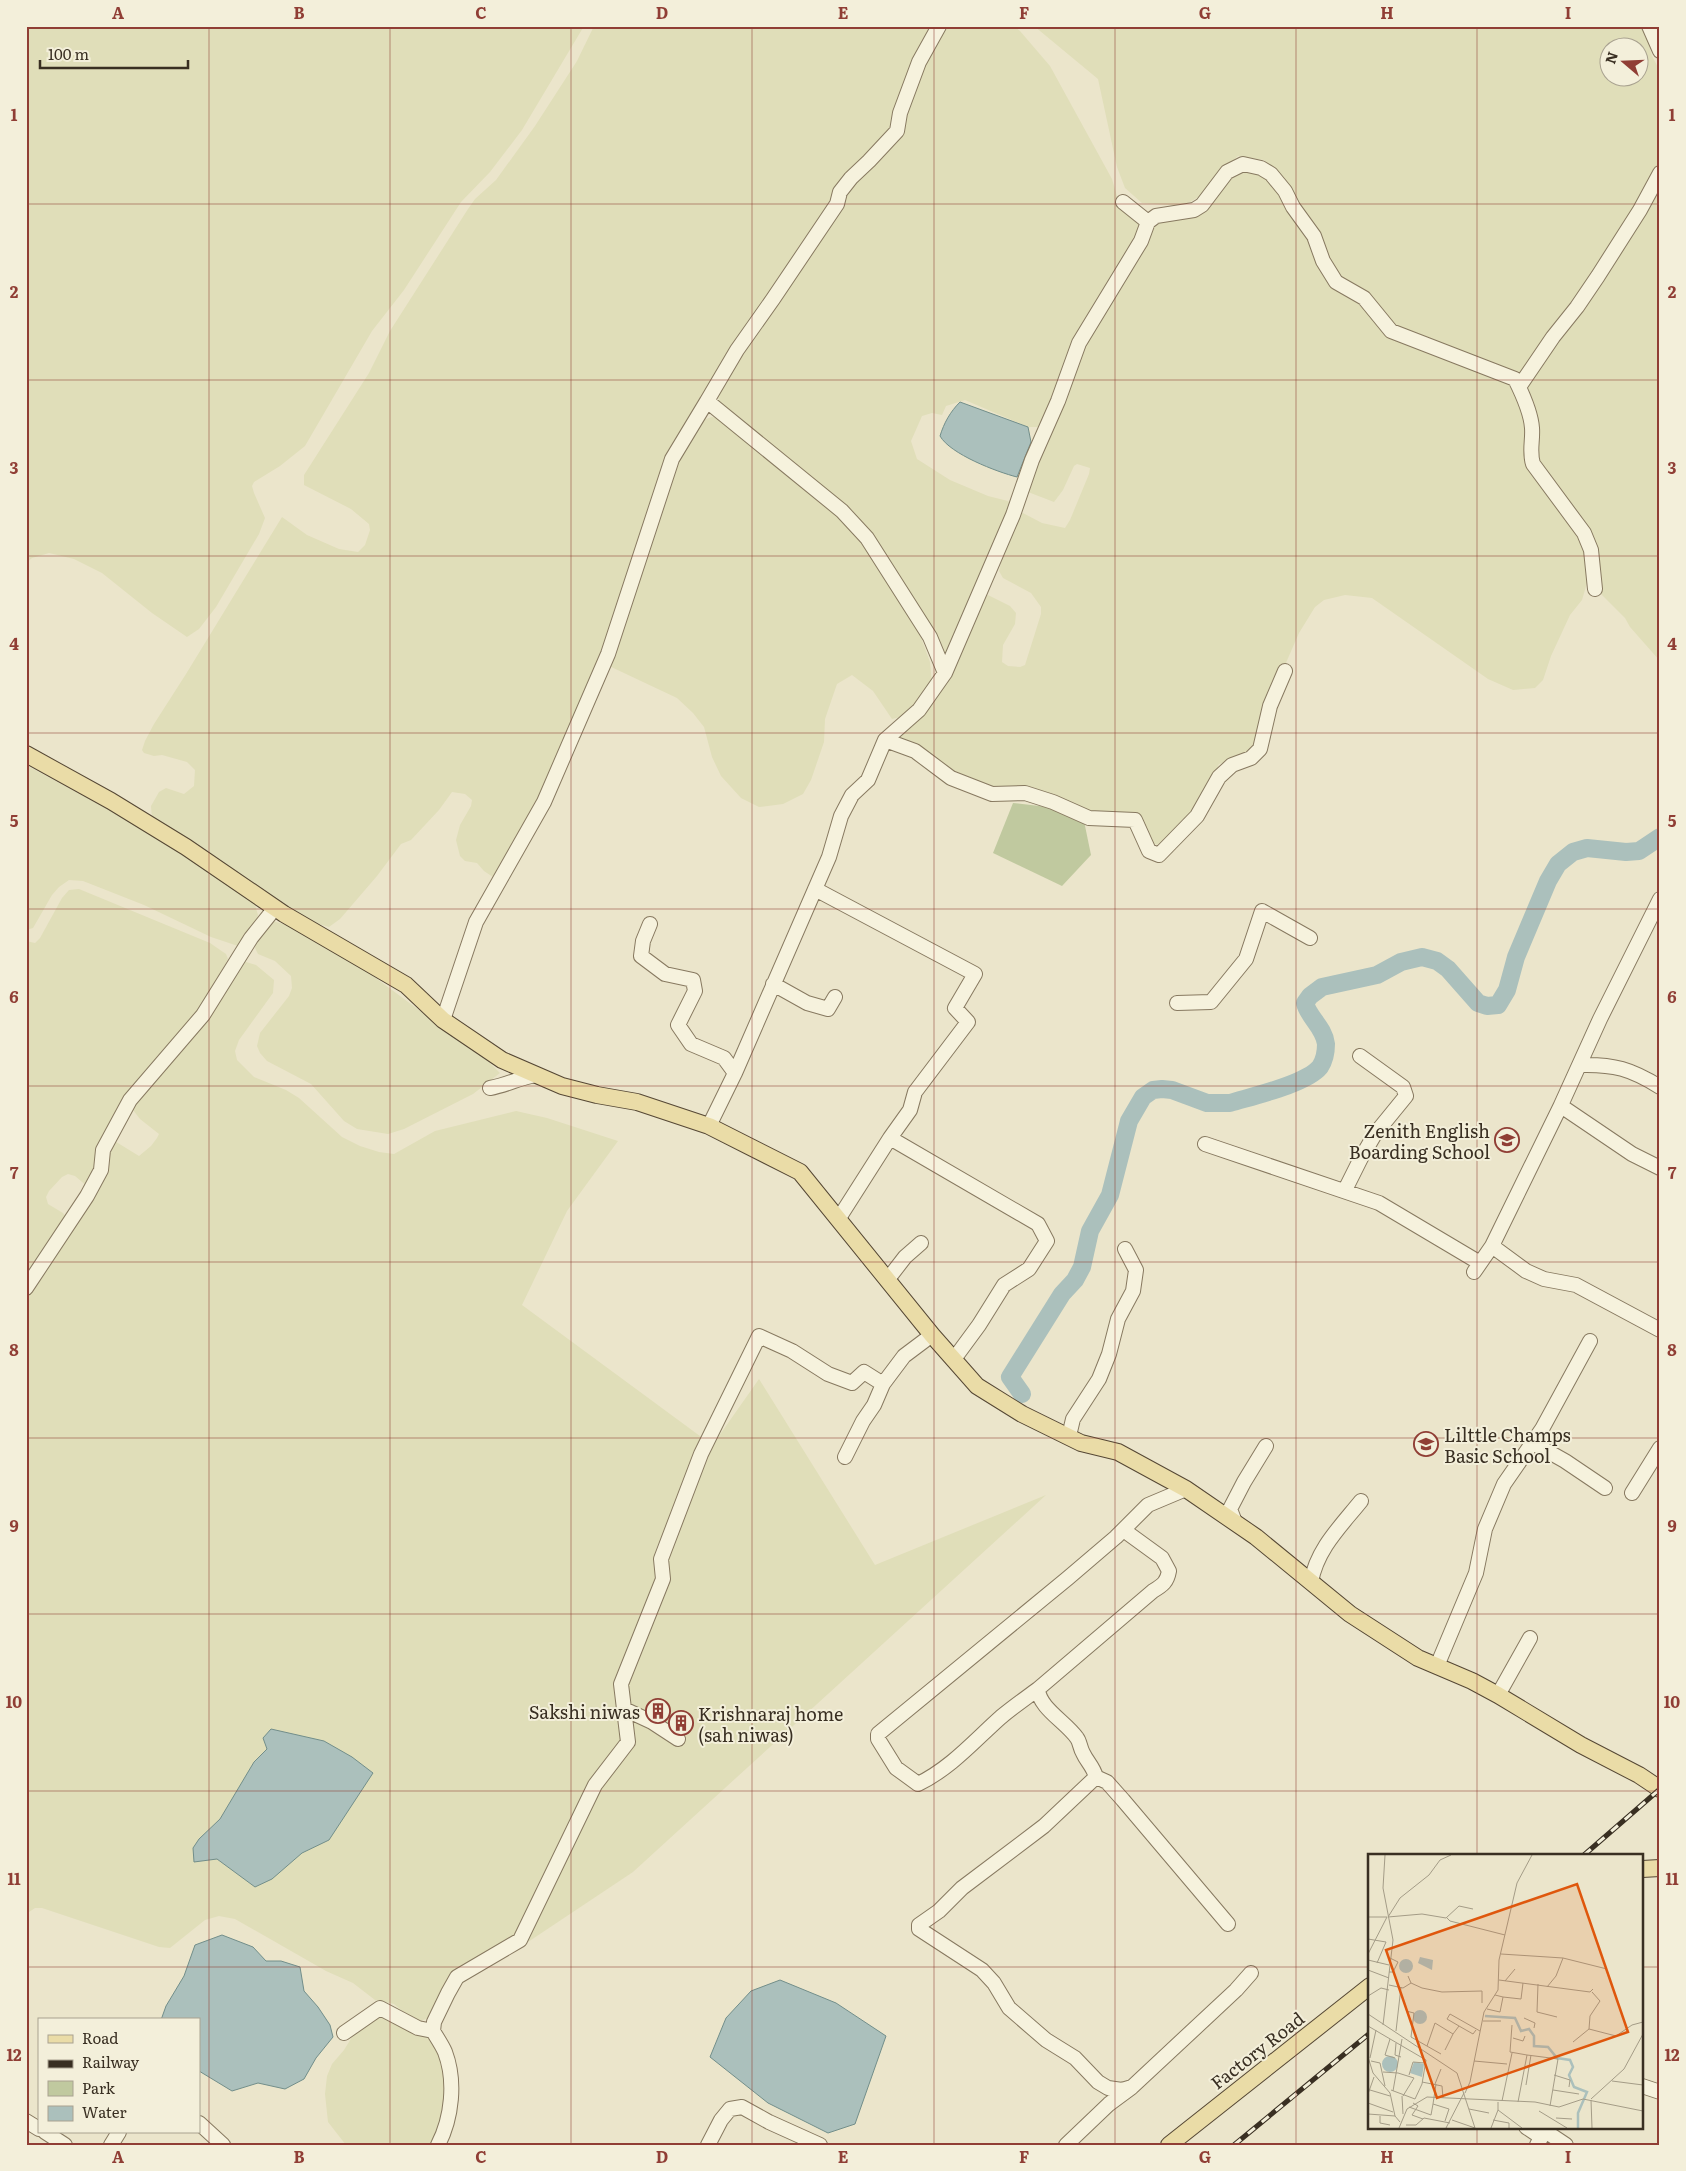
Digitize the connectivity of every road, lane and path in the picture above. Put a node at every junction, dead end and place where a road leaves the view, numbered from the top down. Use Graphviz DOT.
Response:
graph roads {
  1 [pos="939,26"];
  2 [pos="1649,26"];
  3 [pos="1660,51"];
  4 [pos="1660,173"];
  5 [pos="1123,202"];
  6 [pos="1148,222"];
  7 [pos="1519,387"];
  8 [pos="707,401"];
  9 [pos="1595,589"];
  10 [pos="1285,671"];
  11 [pos="945,673"];
  12 [pos="885,740"];
  13 [pos="26,754"];
  14 [pos="815,889"];
  15 [pos="1660,899"];
  16 [pos="275,908"];
  17 [pos="650,924"];
  18 [pos="1310,938"];
  19 [pos="774,984"];
  20 [pos="835,997"];
  21 [pos="1177,1003"];
  22 [pos="444,1020"];
  23 [pos="1360,1056"];
  24 [pos="1580,1065"];
  25 [pos="735,1072"];
  26 [pos="535,1075"];
  27 [pos="1660,1087"];
  28 [pos="490,1088"];
  29 [pos="1561,1104"];
  30 [pos="708,1126"];
  31 [pos="890,1138"];
  32 [pos="1205,1144"];
  33 [pos="1660,1168"];
  34 [pos="1345,1190"];
  35 [pos="839,1218"];
  36 [pos="921,1243"];
  37 [pos="1492,1246"];
  38 [pos="1125,1249"];
  39 [pos="888,1279"];
  40 [pos="26,1288"];
  41 [pos="1660,1330"];
  42 [pos="932,1335"];
  43 [pos="1590,1342"];
  44 [pos="954,1359"];
  45 [pos="883,1384"];
  46 [pos="1069,1436"];
  47 [pos="1533,1443"];
  48 [pos="1266,1446"];
  49 [pos="1660,1448"];
  50 [pos="845,1457"];
  51 [pos="1605,1488"];
  52 [pos="1186,1489"];
  53 [pos="1632,1492"];
  54 [pos="1360,1501"];
  55 [pos="1235,1522"];
  56 [pos="1130,1534"];
  57 [pos="1311,1582"];
  58 [pos="1530,1638"];
  59 [pos="1437,1666"];
  60 [pos="1038,1689"];
  61 [pos="1498,1696"];
  62 [pos="624,1709"];
  63 [pos="678,1739"];
  64 [pos="1096,1777"];
  65 [pos="1660,1789"];
  66 [pos="1660,1868"];
  67 [pos="1644,1869"];
  68 [pos="1228,1924"];
  69 [pos="1251,1973"];
  70 [pos="1368,1988"];
  71 [pos="433,2031"];
  72 [pos="344,2033"];
  73 [pos="1132,2087"];
  74 [pos="1644,2087"];
  75 [pos="1660,2092"];
  76 [pos="26,2121"];
  77 [pos="200,2124"];
  78 [pos="38,2128"];
  79 [pos="1528,2128"];
  80 [pos="48,2134"];
  81 [pos="118,2134"];
  82 [pos="1543,2135"];
  83 [pos="439,2144"];
  84 [pos="65,2145"];
  85 [pos="111,2145"];
  86 [pos="223,2145"];
  87 [pos="708,2145"];
  88 [pos="820,2145"];
  89 [pos="1066,2145"];
  90 [pos="1169,2145"];
  91 [pos="1566,2145"];
  1 -- 8 [label="street"];
  2 -- 3 [label="street"];
  4 -- 7 [label="street"];
  5 -- 6 [label="street"];
  6 -- 7 [label="street"];
  6 -- 11 [label="street"];
  7 -- 9 [label="street"];
  8 -- 11 [label="street"];
  8 -- 22 [label="street"];
  10 -- 12 [label="street"];
  11 -- 12 [label="street"];
  12 -- 14 [label="street"];
  13 -- 16 [label="main road"];
  14 -- 19 [label="street"];
  14 -- 31 [label="street"];
  15 -- 24 [label="street"];
  16 -- 22 [label="main road"];
  16 -- 40 [label="street"];
  17 -- 25 [label="street"];
  18 -- 21 [label="street"];
  19 -- 20 [label="street"];
  19 -- 25 [label="street"];
  22 -- 26 [label="main road"];
  23 -- 34 [label="street"];
  24 -- 27 [label="street"];
  24 -- 29 [label="street"];
  25 -- 30 [label="street"];
  26 -- 28 [label="street"];
  26 -- 30 [label="main road"];
  29 -- 33 [label="street"];
  29 -- 37 [label="street"];
  30 -- 35 [label="main road"];
  31 -- 35 [label="street"];
  31 -- 44 [label="street"];
  32 -- 34 [label="street"];
  34 -- 37 [label="street"];
  35 -- 39 [label="main road"];
  36 -- 39 [label="street"];
  37 -- 41 [label="street"];
  38 -- 46 [label="street"];
  39 -- 42 [label="main road"];
  42 -- 44 [label="main road"];
  42 -- 45 [label="street"];
  43 -- 47 [label="street"];
  44 -- 46 [label="main road"];
  45 -- 50 [label="street"];
  45 -- 62 [label="street"];
  46 -- 52 [label="main road"];
  47 -- 51 [label="street"];
  47 -- 59 [label="street"];
  48 -- 55 [label="street"];
  49 -- 53 [label="street"];
  52 -- 55 [label="main road"];
  52 -- 60 [label="street"];
  54 -- 57 [label="street"];
  55 -- 57 [label="main road"];
  56 -- 60 [label="street"];
  57 -- 59 [label="main road"];
  58 -- 61 [label="street"];
  59 -- 61 [label="main road"];
  60 -- 64 [label="street"];
  61 -- 65 [label="main road"];
  62 -- 63 [label="street"];
  62 -- 71 [label="street"];
  64 -- 68 [label="street"];
  64 -- 73 [label="street"];
  66 -- 67 [label="main road"];
  69 -- 73 [label="street"];
  70 -- 90 [label="main road, Factory Road"];
  71 -- 72 [label="street"];
  71 -- 83 [label="street"];
  73 -- 89 [label="street"];
  74 -- 75 [label="street"];
  76 -- 78 [label="street"];
  77 -- 86 [label="street"];
  79 -- 82 [label="street"];
  80 -- 84 [label="street"];
  81 -- 85 [label="street"];
  82 -- 91 [label="street"];
  87 -- 88 [label="street"];
}
